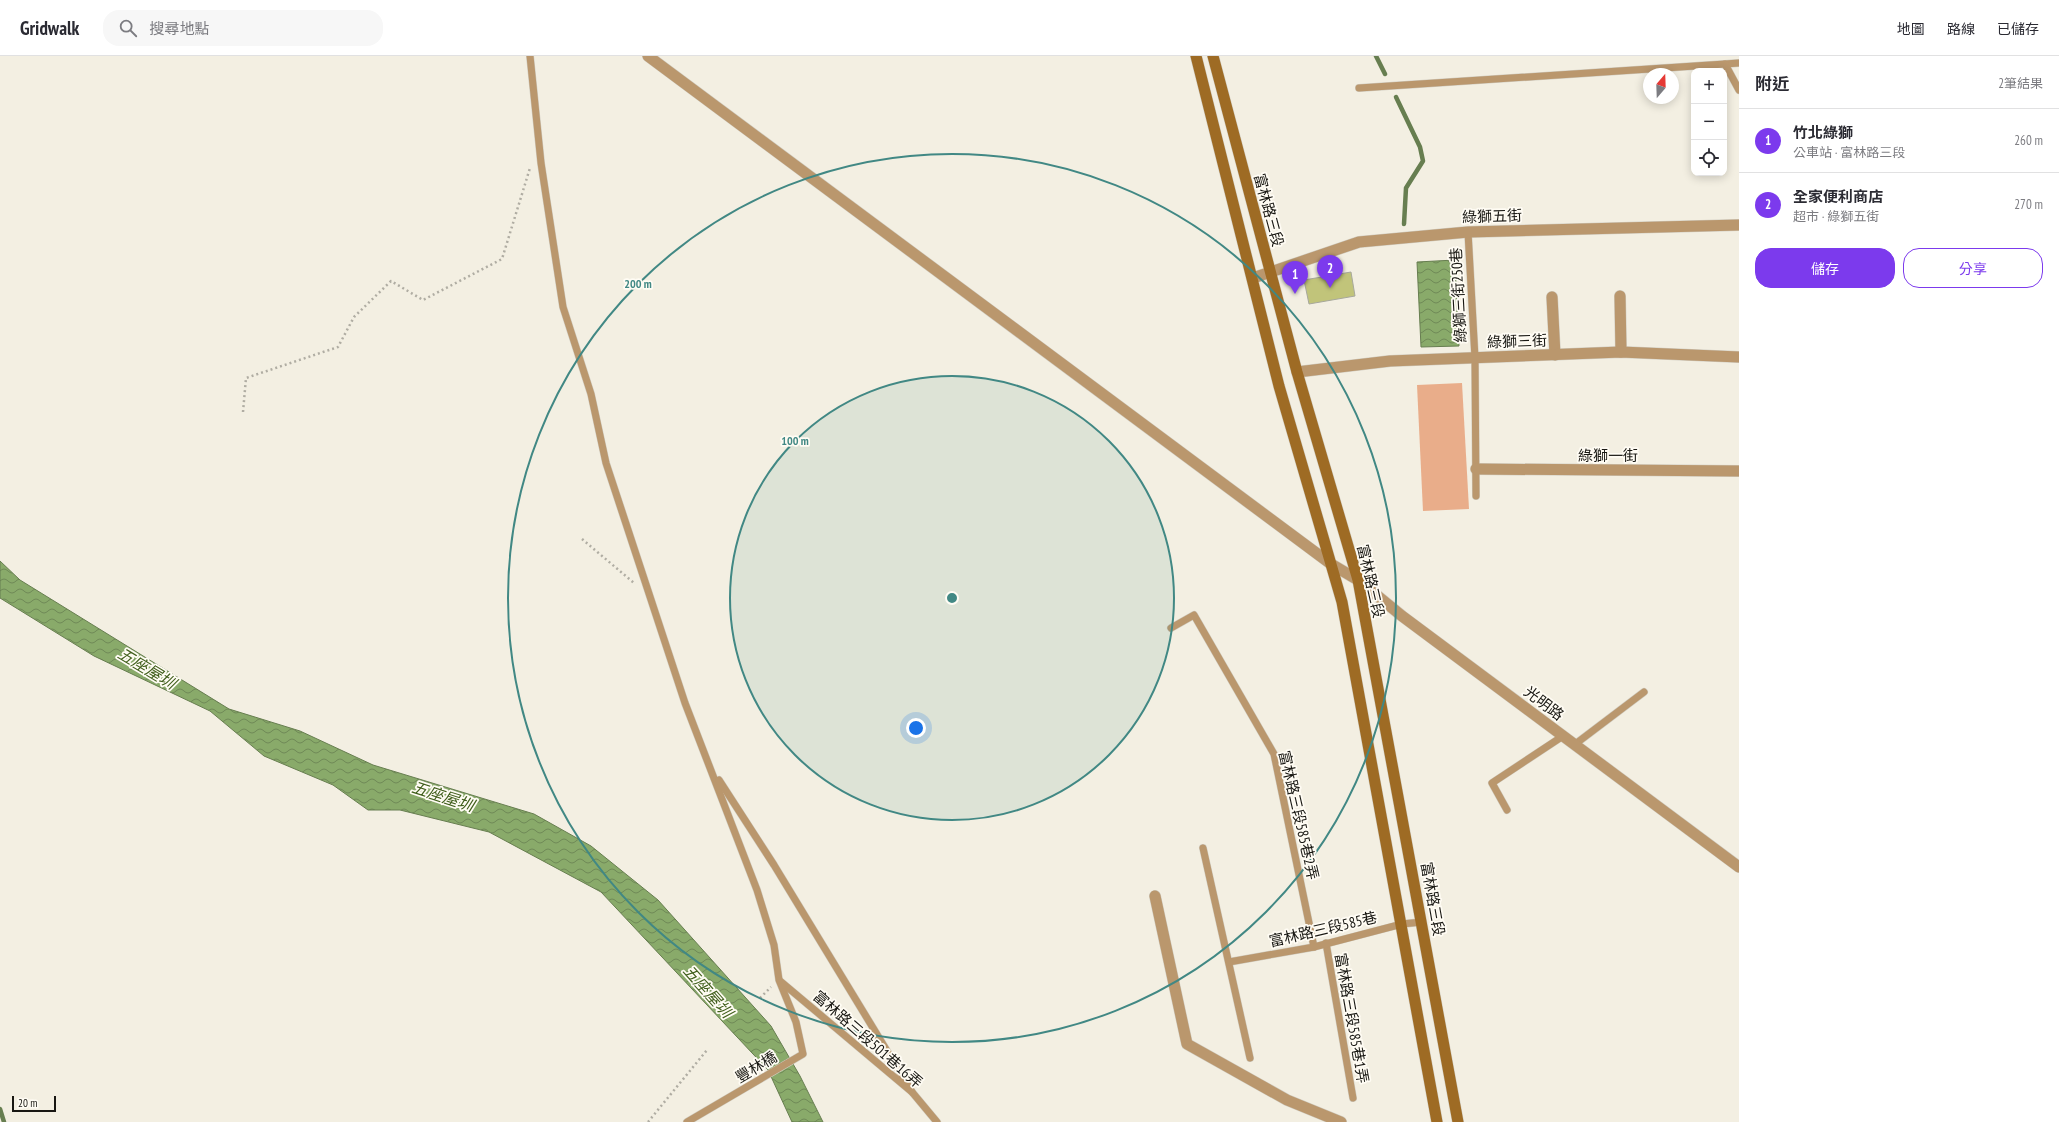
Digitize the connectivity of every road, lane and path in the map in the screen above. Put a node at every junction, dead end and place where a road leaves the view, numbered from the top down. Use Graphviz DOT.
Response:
graph roads {
  1 [pos="530,56"];
  2 [pos="648,56"];
  3 [pos="1196,56"];
  4 [pos="1213,56"];
  5 [pos="1739,63"];
  6 [pos="1725,64"];
  7 [pos="1360,88"];
  8 [pos="1739,90"];
  9 [pos="532,160"];
  10 [pos="1739,225"];
  11 [pos="1468,232"];
  12 [pos="1269,272"];
  13 [pos="1253,278"];
  14 [pos="1620,296"];
  15 [pos="1552,297"];
  16 [pos="1621,352"];
  17 [pos="1555,355"];
  18 [pos="1739,357"];
  19 [pos="1475,358"];
  20 [pos="1297,372"];
  21 [pos="243,412"];
  22 [pos="1476,469"];
  23 [pos="1739,470"];
  24 [pos="1476,496"];
  25 [pos="582,539"];
  26 [pos="1331,564"];
  27 [pos="1358,580"];
  28 [pos="651,598"];
  29 [pos="1171,628"];
  30 [pos="1644,692"];
  31 [pos="1562,736"];
  32 [pos="1574,745"];
  33 [pos="711,768"];
  34 [pos="1507,810"];
  35 [pos="1203,848"];
  36 [pos="1739,867"];
  37 [pos="1155,896"];
  38 [pos="1422,922"];
  39 [pos="1402,924"];
  40 [pos="1326,943"];
  41 [pos="1314,947"];
  42 [pos="1229,962"];
  43 [pos="779,980"];
  44 [pos="707,1050"];
  45 [pos="1250,1058"];
  46 [pos="912,1092"];
  47 [pos="1354,1098"];
  48 [pos="648,1122"];
  49 [pos="687,1122"];
  50 [pos="937,1122"];
  51 [pos="1341,1122"];
  52 [pos="1438,1122"];
  53 [pos="1458,1122"];
  1 -- 28 [label="lane"];
  2 -- 26 [label="street, 光明路"];
  3 -- 13 [label="main road"];
  4 -- 12 [label="main road, 富林路三段"];
  5 -- 6 [label="lane"];
  6 -- 7 [label="lane"];
  6 -- 8 [label="lane"];
  9 -- 21 [label="path"];
  10 -- 11 [label="street, 綠獅五街"];
  11 -- 12 [label="street, 綠獅五街"];
  11 -- 19 [label="lane, 綠獅三街250巷"];
  12 -- 13 [label="street, 綠獅五街"];
  12 -- 20 [label="main road, 富林路三段"];
  13 -- 26 [label="main road"];
  14 -- 16 [label="street"];
  15 -- 17 [label="street"];
  16 -- 17 [label="street, 綠獅三街"];
  16 -- 18 [label="street, 綠獅三街"];
  17 -- 19 [label="street, 綠獅三街"];
  19 -- 20 [label="street, 綠獅三街"];
  19 -- 22 [label="lane, 綠獅三街250巷"];
  20 -- 27 [label="main road, 富林路三段"];
  22 -- 23 [label="street, 綠獅一街"];
  22 -- 24 [label="lane, 綠獅三街250巷"];
  25 -- 28 [label="path"];
  26 -- 27 [label="street, 光明路"];
  26 -- 39 [label="main road"];
  27 -- 31 [label="street, 光明路"];
  27 -- 38 [label="main road, 富林路三段"];
  28 -- 33 [label="lane"];
  29 -- 41 [label="lane, 富林路三段585巷2弄"];
  30 -- 32 [label="lane"];
  31 -- 32 [label="street, 光明路"];
  31 -- 34 [label="lane"];
  32 -- 36 [label="street, 光明路"];
  33 -- 43 [label="lane"];
  33 -- 46 [label="lane"];
  35 -- 42 [label="lane"];
  37 -- 51 [label="street"];
  38 -- 39 [label="lane, 富林路三段585巷"];
  38 -- 53 [label="main road, 富林路三段"];
  39 -- 40 [label="lane, 富林路三段585巷"];
  39 -- 52 [label="main road"];
  40 -- 41 [label="lane, 富林路三段585巷"];
  40 -- 47 [label="lane, 富林路三段585巷1弄"];
  41 -- 42 [label="lane, 富林路三段585巷"];
  42 -- 45 [label="lane"];
  43 -- 46 [label="lane, 富林路三段501巷16弄"];
  43 -- 49 [label="lane, 豐林橋"];
  44 -- 48 [label="path"];
  46 -- 50 [label="lane, 富林路三段501巷16弄"];
}
